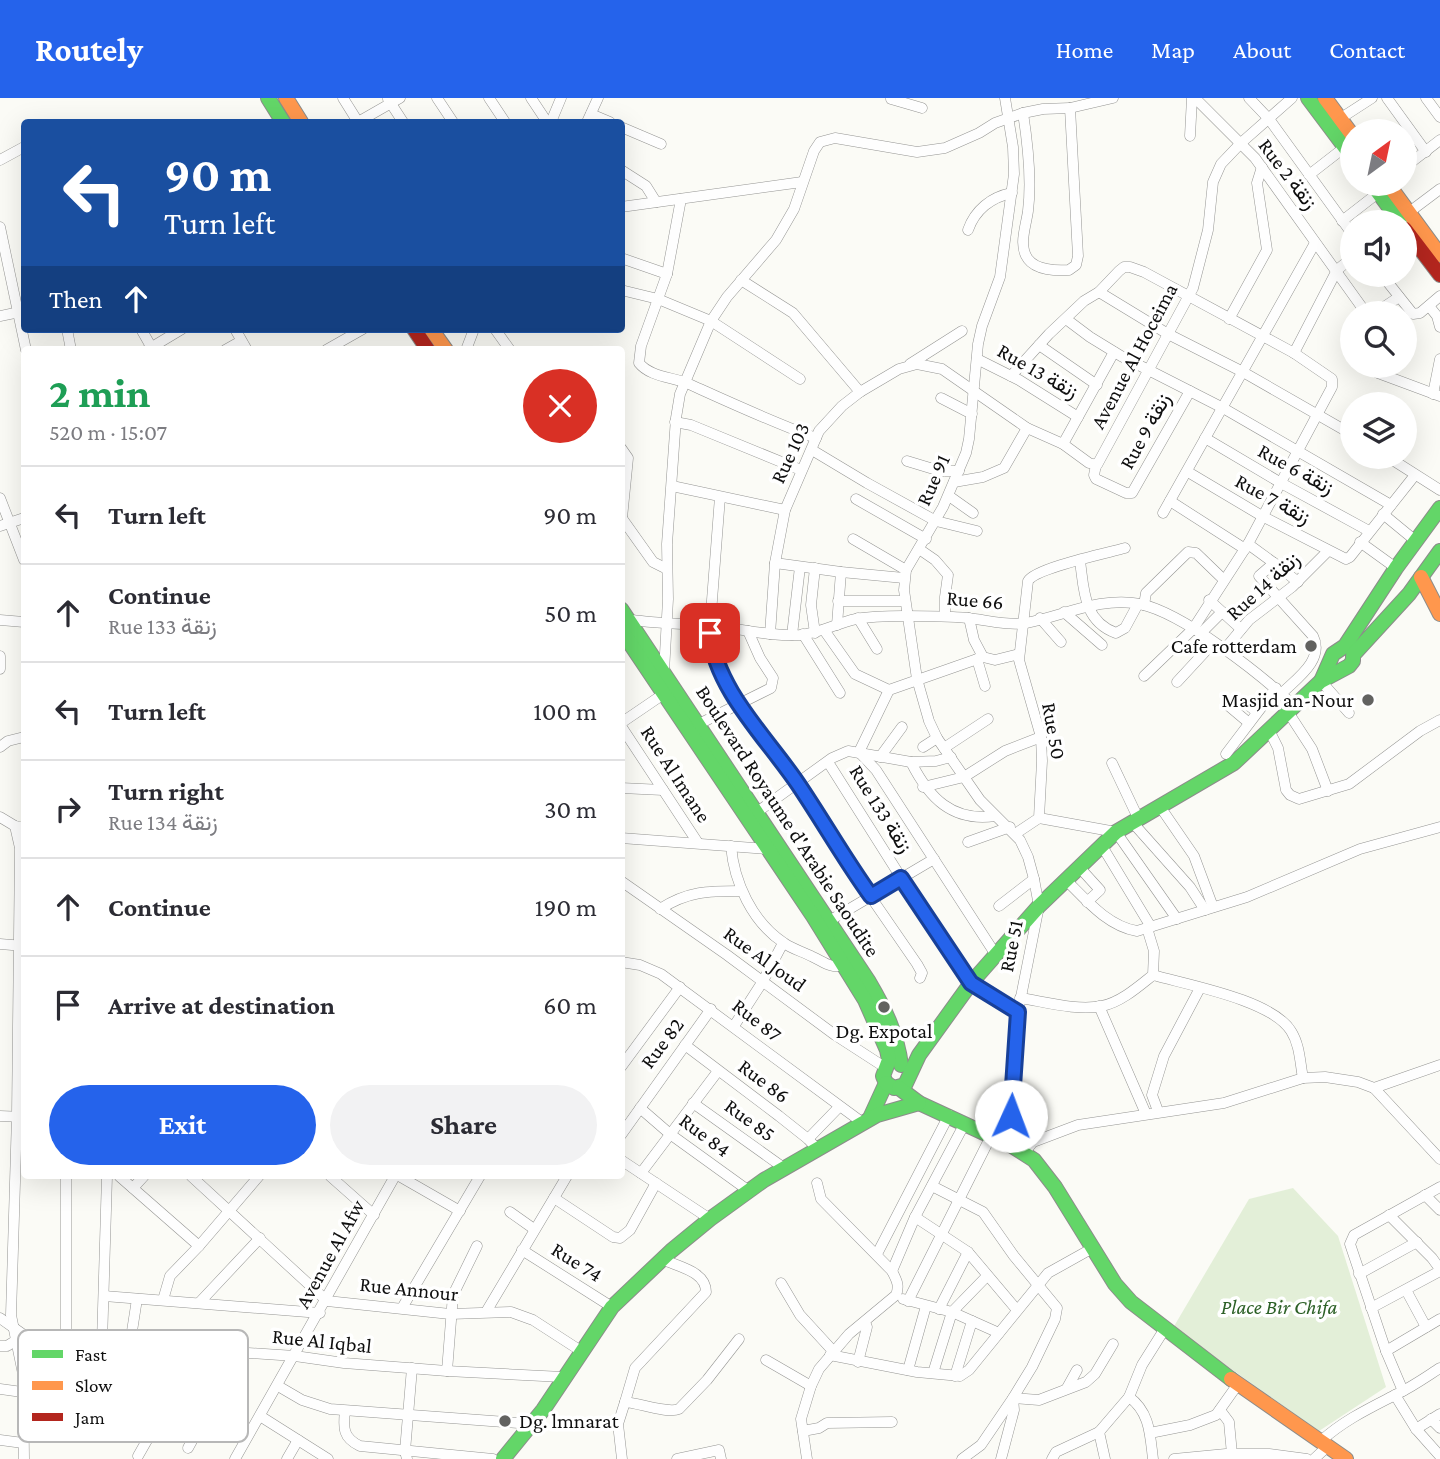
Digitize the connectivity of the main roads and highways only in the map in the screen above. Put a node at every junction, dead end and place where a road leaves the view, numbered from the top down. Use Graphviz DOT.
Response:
graph roads {
  1 [pos="268,98"];
  2 [pos="286,98"];
  3 [pos="1308,98"];
  4 [pos="1325,98"];
  5 [pos="281,119"];
  6 [pos="299,119"];
  7 [pos="1335,122"];
  8 [pos="1340,130"];
  9 [pos="1417,234"];
  10 [pos="1417,241"];
  11 [pos="1440,255"];
  12 [pos="1440,275"];
  13 [pos="1440,508"];
  14 [pos="1440,551"];
  15 [pos="1420,578"];
  16 [pos="1440,614"];
  17 [pos="625,622"];
  18 [pos="625,622"];
  19 [pos="1349,651"];
  20 [pos="669,690"];
  21 [pos="753,815"];
  22 [pos="773,845"];
  23 [pos="897,1076"];
  24 [pos="919,1103"];
  25 [pos="944,1113"];
  26 [pos="870,1119"];
  27 [pos="503,1459"];
  28 [pos="1346,1459"];
  1 -- 5 [label="main road"];
  2 -- 6 [label="main road"];
  3 -- 7 [label="main road"];
  4 -- 7 [label="main road"];
  7 -- 8 [label="main road"];
  9 -- 11 [label="main road"];
  10 -- 12 [label="main road"];
  13 -- 19 [label="main road"];
  14 -- 15 [label="main road"];
  15 -- 16 [label="main road"];
  15 -- 19 [label="main road"];
  17 -- 20 [label="main road, Boulevard Royaume d'Arabie Saoudite"];
  18 -- 20 [label="main road, Boulevard Royaume d'Arabie Saoudite"];
  19 -- 23 [label="main road"];
  20 -- 21 [label="main road, Boulevard Royaume d'Arabie Saoudite"];
  20 -- 21 [label="main road, Boulevard Royaume d'Arabie Saoudite"];
  21 -- 22 [label="main road, Boulevard Royaume d'Arabie Saoudite"];
  22 -- 23 [label="main road, Boulevard Royaume d'Arabie Saoudite"];
  22 -- 23 [label="main road, Boulevard Royaume d'Arabie Saoudite"];
  23 -- 24 [label="main road"];
  23 -- 25 [label="main road"];
  23 -- 26 [label="main road"];
  24 -- 25 [label="main road"];
  24 -- 26 [label="main road"];
  25 -- 28 [label="main road"];
  26 -- 27 [label="main road"];
}
